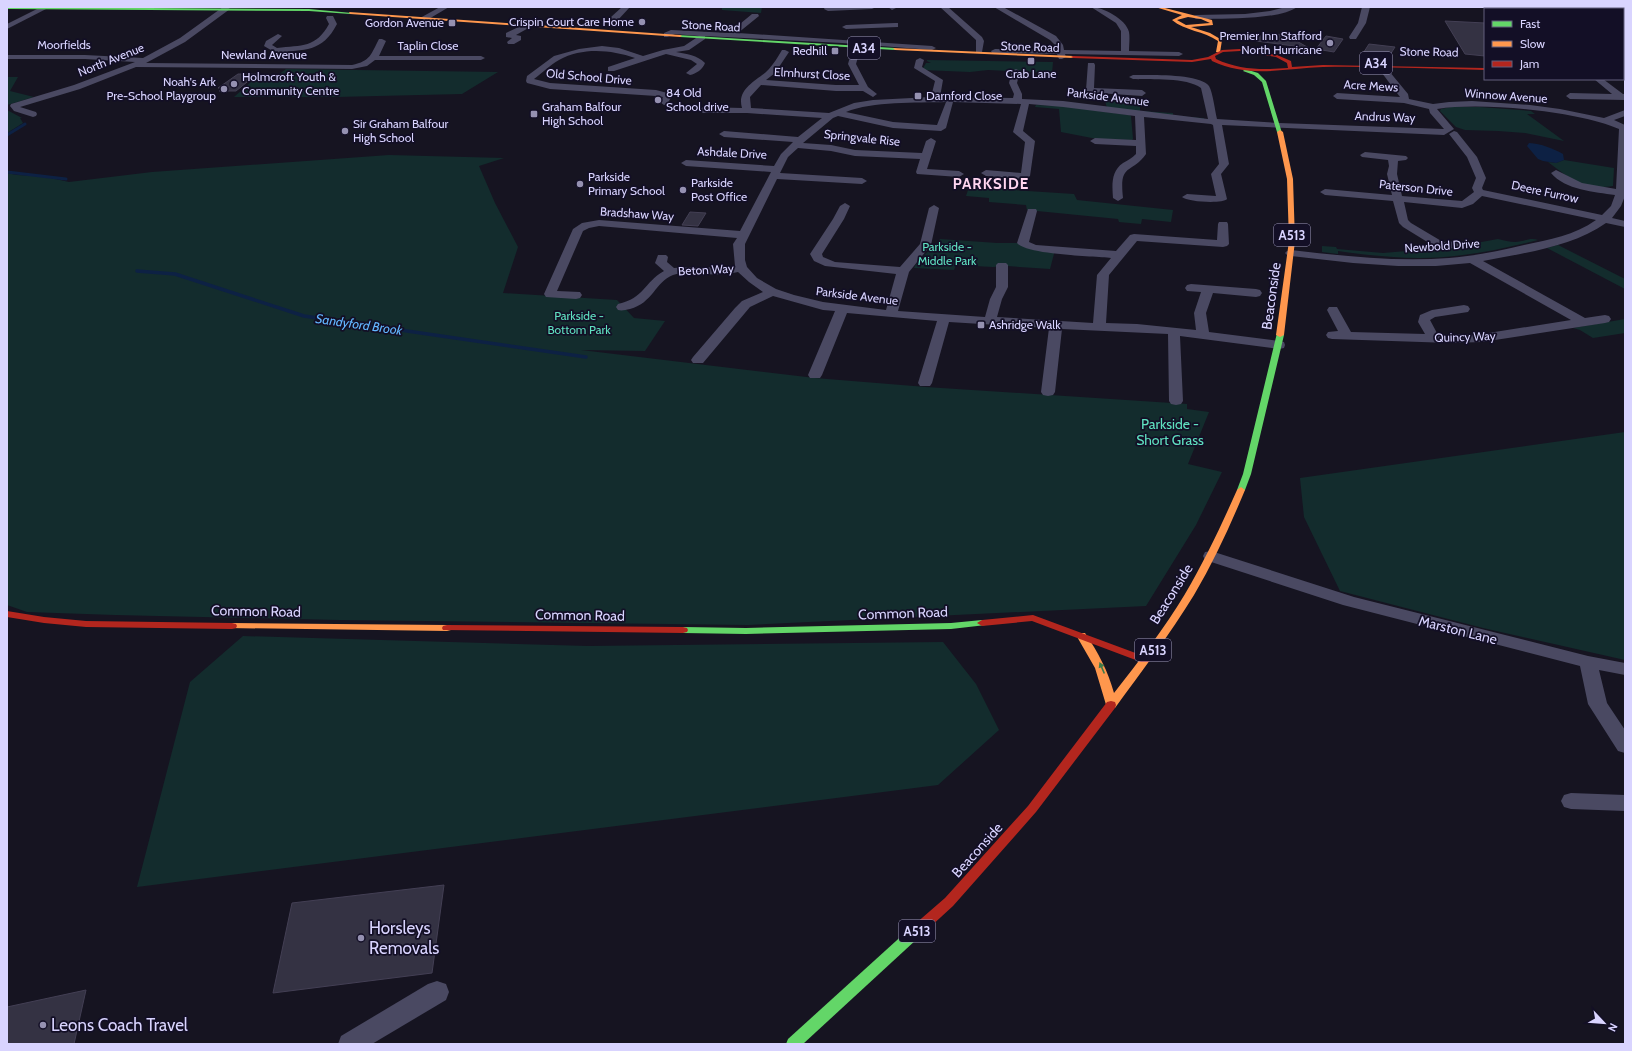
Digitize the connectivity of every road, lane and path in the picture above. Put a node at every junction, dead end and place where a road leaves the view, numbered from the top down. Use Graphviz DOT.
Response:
graph roads {
  1 [pos="445,7"];
  2 [pos="626,7"];
  3 [pos="872,7"];
  4 [pos="944,7"];
  5 [pos="1095,7"];
  6 [pos="1147,7"];
  7 [pos="1157,7"];
  8 [pos="1166,7"];
  9 [pos="1366,7"];
  10 [pos="1510,7"];
  11 [pos="7,8"];
  12 [pos="44,8"];
  13 [pos="227,8"];
  14 [pos="827,8"];
  15 [pos="999,8"];
  16 [pos="1012,8"];
  17 [pos="1540,8"];
  18 [pos="1296,9"];
  19 [pos="1255,14"];
  20 [pos="755,16"];
  21 [pos="1194,17"];
  22 [pos="330,18"];
  23 [pos="424,18"];
  24 [pos="614,19"];
  25 [pos="1175,22"];
  26 [pos="842,23"];
  27 [pos="1212,23"];
  28 [pos="895,25"];
  29 [pos="528,26"];
  30 [pos="1187,26"];
  31 [pos="7,27"];
  32 [pos="615,33"];
  33 [pos="667,35"];
  34 [pos="731,35"];
  35 [pos="278,36"];
  36 [pos="1352,37"];
  37 [pos="700,39"];
  38 [pos="382,41"];
  39 [pos="842,41"];
  40 [pos="511,42"];
  41 [pos="829,45"];
  42 [pos="979,50"];
  43 [pos="663,52"];
  44 [pos="785,52"];
  45 [pos="1258,52"];
  46 [pos="270,54"];
  47 [pos="1125,54"];
  48 [pos="1179,54"];
  49 [pos="1216,54"];
  50 [pos="1061,55"];
  51 [pos="1277,56"];
  52 [pos="7,57"];
  53 [pos="854,57"];
  54 [pos="374,58"];
  55 [pos="481,58"];
  56 [pos="642,58"];
  57 [pos="146,60"];
  58 [pos="920,60"];
  59 [pos="134,65"];
  60 [pos="1091,65"];
  61 [pos="1484,65"];
  62 [pos="252,67"];
  63 [pos="1234,68"];
  64 [pos="611,69"];
  65 [pos="1286,69"];
  66 [pos="1484,69"];
  67 [pos="1245,70"];
  68 [pos="1016,72"];
  69 [pos="690,73"];
  70 [pos="1374,73"];
  71 [pos="1386,73"];
  72 [pos="1398,74"];
  73 [pos="1137,78"];
  74 [pos="1599,80"];
  75 [pos="1264,81"];
  76 [pos="757,82"];
  77 [pos="865,88"];
  78 [pos="1090,90"];
  79 [pos="1142,93"];
  80 [pos="1337,96"];
  81 [pos="1570,96"];
  82 [pos="1623,98"];
  83 [pos="936,99"];
  84 [pos="1404,100"];
  85 [pos="883,101"];
  86 [pos="1021,101"];
  87 [pos="664,102"];
  88 [pos="949,103"];
  89 [pos="1101,108"];
  90 [pos="1433,108"];
  91 [pos="703,110"];
  92 [pos="747,110"];
  93 [pos="1625,113"];
  94 [pos="33,114"];
  95 [pos="834,114"];
  96 [pos="1140,114"];
  97 [pos="1606,120"];
  98 [pos="1215,122"];
  99 [pos="1278,126"];
  100 [pos="1449,132"];
  101 [pos="931,141"];
  102 [pos="1096,141"];
  103 [pos="717,142"];
  104 [pos="798,143"];
  105 [pos="1141,143"];
  106 [pos="1624,150"];
  107 [pos="1365,154"];
  108 [pos="926,156"];
  109 [pos="1393,157"];
  110 [pos="1403,158"];
  111 [pos="686,164"];
  112 [pos="775,172"];
  113 [pos="986,173"];
  114 [pos="1556,173"];
  115 [pos="959,174"];
  116 [pos="1323,179"];
  117 [pos="1584,180"];
  118 [pos="862,181"];
  119 [pos="1567,181"];
  120 [pos="1480,192"];
  121 [pos="1621,193"];
  122 [pos="1187,197"];
  123 [pos="1118,198"];
  124 [pos="1397,198"];
  125 [pos="1222,200"];
  126 [pos="1235,200"];
  127 [pos="845,206"];
  128 [pos="934,208"];
  129 [pos="1032,211"];
  130 [pos="1604,219"];
  131 [pos="1223,224"];
  132 [pos="1625,224"];
  133 [pos="1128,225"];
  134 [pos="743,235"];
  135 [pos="1134,237"];
  136 [pos="1460,244"];
  137 [pos="1441,245"];
  138 [pos="1425,247"];
  139 [pos="1291,253"];
  140 [pos="1119,255"];
  141 [pos="662,257"];
  142 [pos="1472,259"];
  143 [pos="1002,265"];
  144 [pos="741,268"];
  145 [pos="903,271"];
  146 [pos="671,272"];
  147 [pos="1191,288"];
  148 [pos="1208,289"];
  149 [pos="772,292"];
  150 [pos="1256,293"];
  151 [pos="576,295"];
  152 [pos="1428,304"];
  153 [pos="622,307"];
  154 [pos="1464,309"];
  155 [pos="842,310"];
  156 [pos="1332,310"];
  157 [pos="1442,312"];
  158 [pos="891,314"];
  159 [pos="944,318"];
  160 [pos="1605,319"];
  161 [pos="990,321"];
  162 [pos="1583,322"];
  163 [pos="1056,325"];
  164 [pos="1099,327"];
  165 [pos="1174,331"];
  166 [pos="1203,334"];
  167 [pos="1332,335"];
  168 [pos="1346,335"];
  169 [pos="1434,338"];
  170 [pos="1279,345"];
  171 [pos="698,360"];
  172 [pos="815,375"];
  173 [pos="925,383"];
  174 [pos="1048,392"];
  175 [pos="1176,401"];
  176 [pos="1211,556"];
  177 [pos="7,614"];
  178 [pos="1081,636"];
  179 [pos="1145,660"];
  180 [pos="1588,662"];
  181 [pos="1625,669"];
  182 [pos="1111,705"];
  183 [pos="1625,746"];
  184 [pos="1571,801"];
  185 [pos="1625,803"];
  186 [pos="437,992"];
  187 [pos="350,1044"];
  188 [pos="793,1044"];
  1 -- 23 [label="street"];
  2 -- 24 [label="street"];
  3 -- 14 [label="street"];
  4 -- 42 [label="street"];
  5 -- 47 [label="street"];
  6 -- 25 [label="main road"];
  7 -- 21 [label="main road"];
  8 -- 19 [label="street"];
  9 -- 36 [label="street"];
  10 -- 17 [label="street"];
  11 -- 12 [label="main road, Stone Road / A34"];
  12 -- 13 [label="main road, Stone Road / A34"];
  12 -- 31 [label="street"];
  13 -- 23 [label="main road, Stone Road / A34"];
  13 -- 57 [label="street, North Avenue"];
  14 -- 26 [label="street"];
  15 -- 16 [label="street"];
  15 -- 50 [label="street"];
  18 -- 19 [label="street"];
  18 -- 27 [label="street"];
  19 -- 21 [label="street"];
  20 -- 34 [label="street"];
  21 -- 25 [label="main road"];
  21 -- 27 [label="main road"];
  22 -- 46 [label="street"];
  23 -- 29 [label="main road, Stone Road / A34"];
  25 -- 30 [label="main road"];
  26 -- 28 [label="street"];
  26 -- 39 [label="street"];
  27 -- 30 [label="main road"];
  27 -- 45 [label="main road"];
  29 -- 32 [label="main road, Stone Road / A34"];
  29 -- 40 [label="street"];
  30 -- 49 [label="main road"];
  32 -- 33 [label="main road, Stone Road / A34"];
  32 -- 37 [label="main road, Stone Road / A34"];
  33 -- 34 [label="street"];
  33 -- 37 [label="main road, Stone Road / A34"];
  34 -- 41 [label="street"];
  35 -- 46 [label="street"];
  37 -- 41 [label="main road, Stone Road / A34"];
  37 -- 43 [label="street"];
  38 -- 54 [label="street"];
  39 -- 41 [label="street, Stone Road"];
  39 -- 42 [label="street, Stone Road"];
  41 -- 50 [label="main road, Stone Road / A34"];
  41 -- 63 [label="main road, Stone Road / A34"];
  42 -- 50 [label="street, Stone Road"];
  43 -- 56 [label="street"];
  43 -- 69 [label="street"];
  44 -- 76 [label="street"];
  45 -- 49 [label="main road, Stone Road"];
  45 -- 51 [label="main road, Stone Road"];
  46 -- 62 [label="street"];
  47 -- 48 [label="street, Stone Road"];
  47 -- 50 [label="street, Stone Road"];
  49 -- 50 [label="main road, Stone Road / A34"];
  49 -- 63 [label="main road"];
  51 -- 61 [label="main road, Stone Road / A34"];
  51 -- 65 [label="main road"];
  52 -- 57 [label="street, Moorfields"];
  53 -- 77 [label="street"];
  54 -- 55 [label="street, Taplin Close"];
  54 -- 62 [label="street, Newland Avenue"];
  56 -- 64 [label="street"];
  56 -- 87 [label="street, Old School Drive"];
  57 -- 59 [label="street, North Avenue"];
  58 -- 83 [label="street"];
  59 -- 62 [label="street, Newland Avenue"];
  59 -- 94 [label="street, North Avenue"];
  60 -- 78 [label="street"];
  63 -- 67 [label="main road"];
  65 -- 66 [label="main road, Stone Road / A34"];
  65 -- 67 [label="main road, Stone Road"];
  65 -- 75 [label="main road"];
  67 -- 75 [label="main road"];
  68 -- 86 [label="street"];
  70 -- 71 [label="street, Acre Mews"];
  71 -- 72 [label="street, Acre Mews"];
  71 -- 84 [label="street, Acre Mews"];
  73 -- 98 [label="street"];
  74 -- 82 [label="street"];
  75 -- 99 [label="main road, Beaconside / A513"];
  76 -- 77 [label="street, Elmhurst Close"];
  76 -- 92 [label="street"];
  77 -- 85 [label="street"];
  78 -- 79 [label="street"];
  78 -- 89 [label="street"];
  80 -- 84 [label="street, Acre Mews"];
  81 -- 82 [label="street"];
  83 -- 85 [label="street, Parkside Avenue"];
  83 -- 86 [label="street, Parkside Avenue"];
  84 -- 90 [label="street, Acre Mews"];
  85 -- 95 [label="street, Parkside Avenue"];
  86 -- 89 [label="street, Parkside Avenue"];
  86 -- 113 [label="street"];
  88 -- 95 [label="street"];
  89 -- 96 [label="street, Parkside Avenue"];
  90 -- 97 [label="street, Winnow Avenue"];
  90 -- 100 [label="street"];
  91 -- 92 [label="street"];
  92 -- 95 [label="street"];
  93 -- 97 [label="street"];
  95 -- 104 [label="street, Parkside Avenue"];
  96 -- 98 [label="street, Parkside Avenue"];
  96 -- 105 [label="street"];
  97 -- 106 [label="street, Newbold Drive"];
  98 -- 99 [label="street, Parkside Avenue"];
  98 -- 125 [label="street"];
  99 -- 100 [label="street, Andrus Way"];
  99 -- 139 [label="main road, Beaconside / A513"];
  100 -- 120 [label="street"];
  101 -- 108 [label="street"];
  102 -- 105 [label="street"];
  103 -- 104 [label="street, Springvale Rise"];
  104 -- 108 [label="street, Springvale Rise"];
  104 -- 112 [label="street, Parkside Avenue"];
  105 -- 123 [label="street"];
  106 -- 121 [label="street, Newbold Drive"];
  107 -- 109 [label="street"];
  108 -- 115 [label="street"];
  109 -- 110 [label="street"];
  109 -- 124 [label="street"];
  111 -- 112 [label="street, Ashdale Drive"];
  112 -- 118 [label="street, Ashdale Drive"];
  112 -- 134 [label="street, Parkside Avenue"];
  114 -- 119 [label="street"];
  116 -- 124 [label="street, Paterson Drive"];
  117 -- 119 [label="street"];
  119 -- 121 [label="street"];
  120 -- 124 [label="street, Paterson Drive"];
  120 -- 130 [label="street, Deere Furrow"];
  121 -- 130 [label="street, Newbold Drive"];
  122 -- 125 [label="street"];
  124 -- 137 [label="street"];
  125 -- 126 [label="street"];
  127 -- 145 [label="street"];
  128 -- 145 [label="street"];
  129 -- 140 [label="street"];
  130 -- 132 [label="street, Deere Furrow"];
  130 -- 142 [label="street, Newbold Drive"];
  131 -- 135 [label="street"];
  133 -- 135 [label="street"];
  134 -- 144 [label="street, Parkside Avenue"];
  134 -- 151 [label="street, Bradshaw Way"];
  135 -- 140 [label="street"];
  136 -- 137 [label="street"];
  137 -- 138 [label="street"];
  139 -- 142 [label="street, Newbold Drive"];
  139 -- 170 [label="main road, Beaconside / A513"];
  140 -- 164 [label="street"];
  141 -- 146 [label="street, Beton Way"];
  142 -- 162 [label="street"];
  143 -- 161 [label="street"];
  144 -- 146 [label="street, Beton Way"];
  144 -- 149 [label="street, Parkside Avenue"];
  145 -- 158 [label="street"];
  146 -- 153 [label="street, Beton Way"];
  147 -- 148 [label="street"];
  148 -- 150 [label="street"];
  148 -- 166 [label="street"];
  149 -- 155 [label="street, Parkside Avenue"];
  149 -- 171 [label="street"];
  152 -- 157 [label="street"];
  154 -- 157 [label="street"];
  155 -- 158 [label="street, Parkside Avenue"];
  155 -- 172 [label="street"];
  156 -- 168 [label="street"];
  157 -- 169 [label="street"];
  158 -- 159 [label="street, Parkside Avenue"];
  159 -- 161 [label="street, Parkside Avenue"];
  159 -- 173 [label="street"];
  160 -- 162 [label="street, Quincy Way"];
  161 -- 163 [label="street, Parkside Avenue"];
  162 -- 169 [label="street, Quincy Way"];
  163 -- 164 [label="street, Parkside Avenue"];
  163 -- 174 [label="street"];
  164 -- 165 [label="street, Parkside Avenue"];
  165 -- 166 [label="street, Parkside Avenue"];
  165 -- 175 [label="street"];
  166 -- 170 [label="street, Parkside Avenue"];
  167 -- 168 [label="street, Quincy Way"];
  168 -- 169 [label="street, Quincy Way"];
  170 -- 176 [label="main road, Beaconside / A513"];
  176 -- 179 [label="main road, Beaconside / A513"];
  176 -- 180 [label="street, Marston Lane"];
  177 -- 178 [label="main road, Common Road"];
  178 -- 179 [label="main road, Common Road"];
  182 -- 178 [label="main road, one-way"];
  179 -- 182 [label="main road, Beaconside / A513"];
  180 -- 181 [label="street, Marston Lane"];
  180 -- 183 [label="street"];
  182 -- 188 [label="main road, Beaconside / A513"];
  184 -- 185 [label="street"];
  186 -- 187 [label="street"];
}
